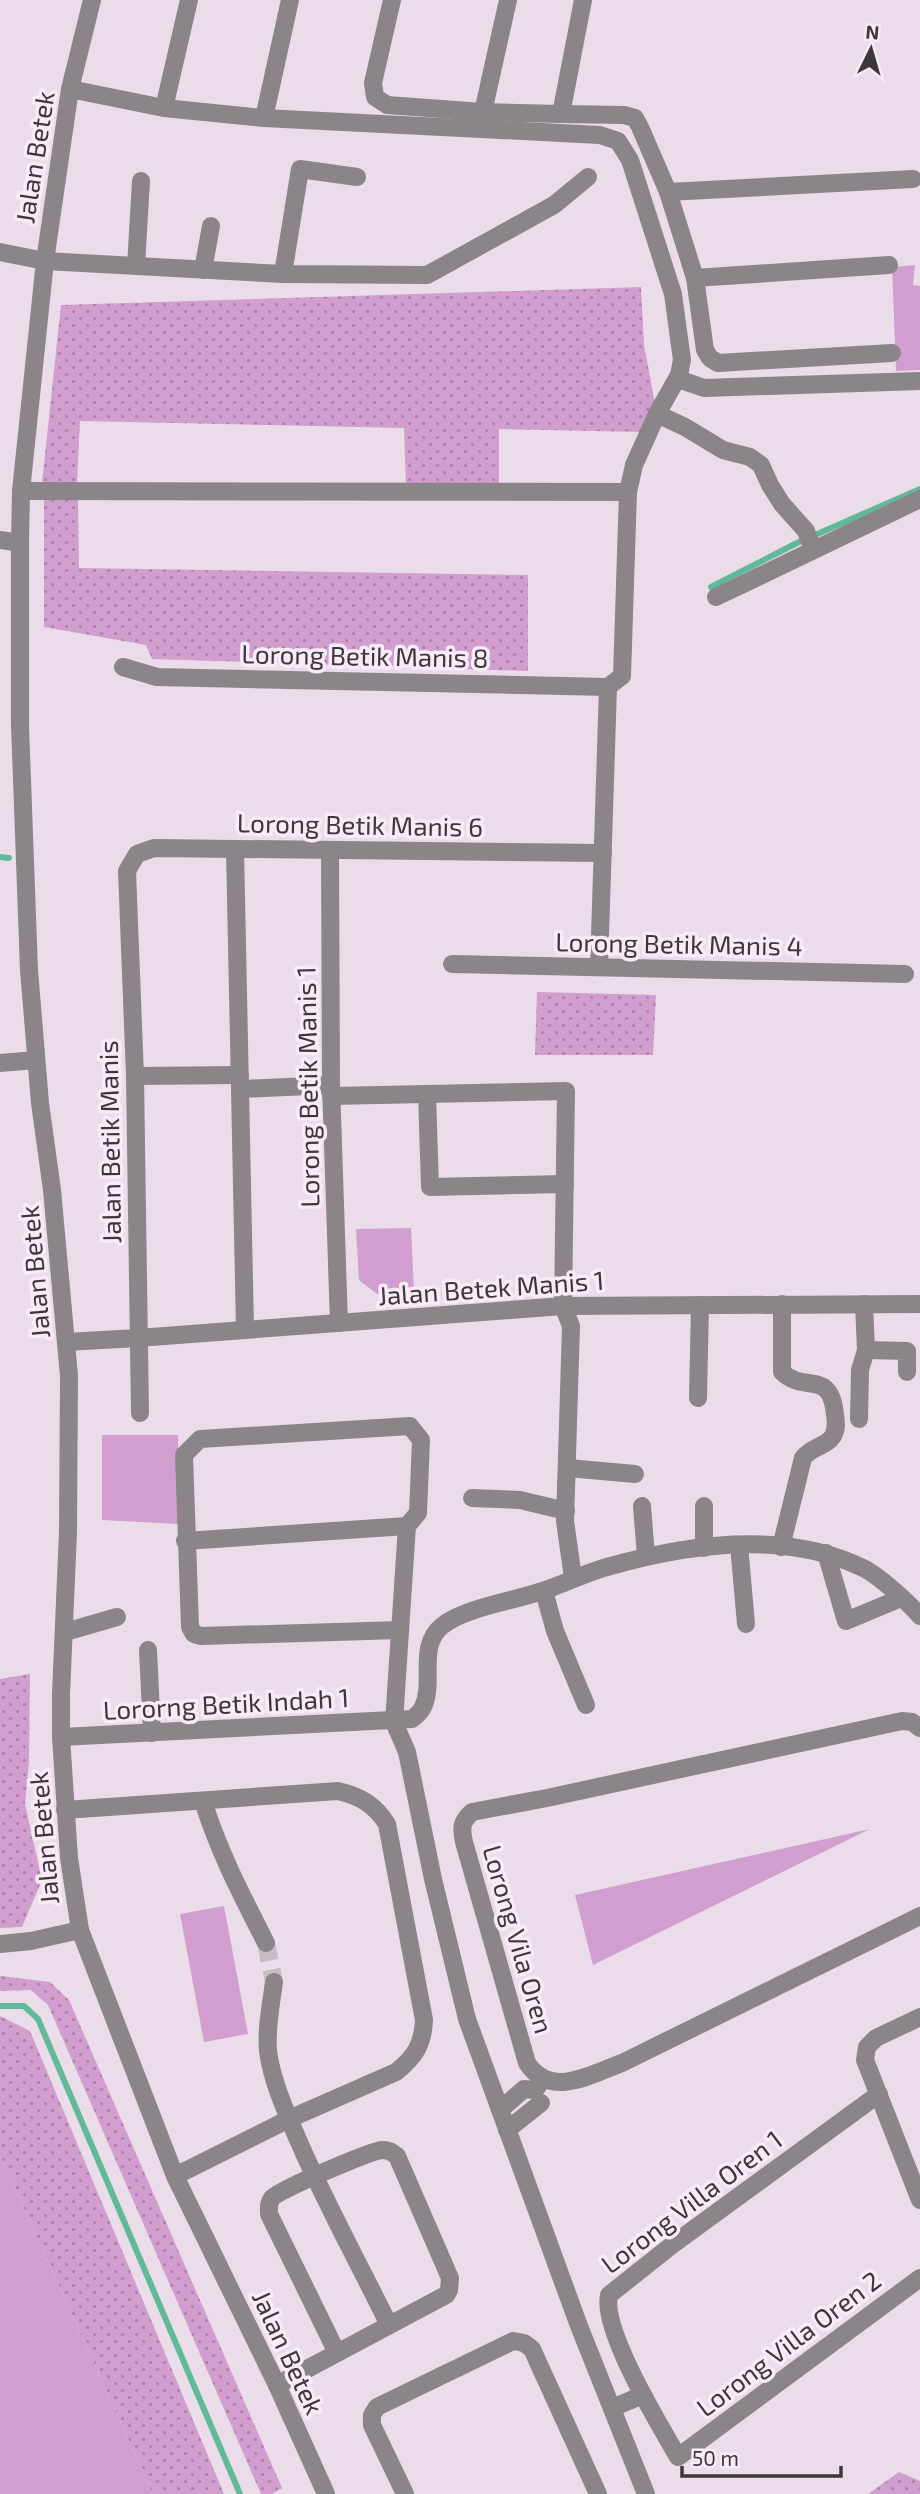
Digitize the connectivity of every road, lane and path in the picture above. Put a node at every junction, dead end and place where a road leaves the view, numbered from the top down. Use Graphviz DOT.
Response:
graph roads {
  1 [pos="92,0"];
  2 [pos="189,0"];
  3 [pos="290,0"];
  4 [pos="392,0"];
  5 [pos="508,0"];
  6 [pos="583,0"];
  7 [pos="70,89"];
  8 [pos="164,108"];
  9 [pos="483,112"];
  10 [pos="561,114"];
  11 [pos="264,118"];
  12 [pos="357,177"];
  13 [pos="588,177"];
  14 [pos="913,179"];
  15 [pos="141,181"];
  16 [pos="668,192"];
  17 [pos="211,226"];
  18 [pos="0,252"];
  19 [pos="45,261"];
  20 [pos="889,265"];
  21 [pos="136,266"];
  22 [pos="203,270"];
  23 [pos="283,274"];
  24 [pos="695,278"];
  25 [pos="892,353"];
  26 [pos="678,379"];
  27 [pos="920,381"];
  28 [pos="657,414"];
  29 [pos="21,492"];
  30 [pos="628,492"];
  31 [pos="920,499"];
  32 [pos="0,540"];
  33 [pos="20,543"];
  34 [pos="813,550"];
  35 [pos="716,597"];
  36 [pos="123,667"];
  37 [pos="607,687"];
  38 [pos="234,849"];
  39 [pos="330,850"];
  40 [pos="603,853"];
  41 [pos="127,871"];
  42 [pos="452,964"];
  43 [pos="599,967"];
  44 [pos="905,974"];
  45 [pos="36,1060"];
  46 [pos="0,1063"];
  47 [pos="135,1076"];
  48 [pos="241,1082"];
  49 [pos="331,1090"];
  50 [pos="427,1094"];
  51 [pos="565,1184"];
  52 [pos="782,1304"];
  53 [pos="864,1304"];
  54 [pos="920,1304"];
  55 [pos="700,1305"];
  56 [pos="563,1306"];
  57 [pos="339,1323"];
  58 [pos="245,1329"];
  59 [pos="138,1338"];
  60 [pos="66,1342"];
  61 [pos="866,1350"];
  62 [pos="907,1372"];
  63 [pos="698,1398"];
  64 [pos="140,1413"];
  65 [pos="859,1419"];
  66 [pos="568,1468"];
  67 [pos="635,1474"];
  68 [pos="472,1497"];
  69 [pos="642,1506"];
  70 [pos="704,1506"];
  71 [pos="566,1511"];
  72 [pos="407,1525"];
  73 [pos="185,1541"];
  74 [pos="739,1545"];
  75 [pos="781,1546"];
  76 [pos="704,1548"];
  77 [pos="825,1553"];
  78 [pos="646,1556"];
  79 [pos="573,1578"];
  80 [pos="544,1591"];
  81 [pos="901,1598"];
  82 [pos="920,1616"];
  83 [pos="117,1617"];
  84 [pos="746,1623"];
  85 [pos="400,1630"];
  86 [pos="65,1632"];
  87 [pos="148,1650"];
  88 [pos="586,1706"];
  89 [pos="394,1722"];
  90 [pos="920,1728"];
  91 [pos="152,1733"];
  92 [pos="61,1737"];
  93 [pos="203,1801"];
  94 [pos="65,1810"];
  95 [pos="920,1916"];
  96 [pos="80,1930"];
  97 [pos="266,1943"];
  98 [pos="0,1944"];
  99 [pos="274,1982"];
  100 [pos="920,2017"];
  101 [pos="540,2091"];
  102 [pos="879,2094"];
  103 [pos="500,2110"];
  104 [pos="289,2119"];
  105 [pos="508,2130"];
  106 [pos="175,2176"];
  107 [pos="314,2177"];
  108 [pos="920,2200"];
  109 [pos="920,2278"];
  110 [pos="389,2325"];
  111 [pos="337,2353"];
  112 [pos="277,2385"];
  113 [pos="639,2388"];
  114 [pos="609,2401"];
  115 [pos="326,2494"];
  116 [pos="405,2494"];
  117 [pos="598,2494"];
  118 [pos="646,2494"];
  1 -- 7 [label="street, Jalan Betek"];
  2 -- 8 [label="street"];
  3 -- 11 [label="street"];
  4 -- 9 [label="street"];
  5 -- 9 [label="street"];
  6 -- 10 [label="street"];
  7 -- 8 [label="street"];
  7 -- 19 [label="street, Jalan Betek"];
  8 -- 11 [label="street"];
  9 -- 10 [label="street"];
  10 -- 16 [label="street"];
  11 -- 26 [label="street"];
  12 -- 23 [label="street"];
  13 -- 23 [label="street"];
  14 -- 16 [label="street"];
  15 -- 21 [label="street"];
  16 -- 24 [label="street"];
  17 -- 22 [label="street"];
  18 -- 19 [label="street"];
  19 -- 21 [label="street"];
  19 -- 29 [label="street, Jalan Betek"];
  20 -- 24 [label="street"];
  21 -- 22 [label="street"];
  22 -- 23 [label="street"];
  24 -- 25 [label="street"];
  26 -- 27 [label="street"];
  26 -- 28 [label="street"];
  28 -- 30 [label="street"];
  28 -- 34 [label="street"];
  29 -- 30 [label="street"];
  29 -- 33 [label="street, Jalan Betek"];
  30 -- 37 [label="street"];
  31 -- 34 [label="street"];
  32 -- 33 [label="street"];
  33 -- 45 [label="street, Jalan Betek"];
  34 -- 35 [label="street"];
  36 -- 37 [label="street, Lorong Betik Manis 8"];
  37 -- 40 [label="street"];
  38 -- 39 [label="street, Lorong Betik Manis 6"];
  38 -- 41 [label="street, Lorong Betik Manis 6"];
  38 -- 48 [label="street"];
  39 -- 40 [label="street, Lorong Betik Manis 6"];
  39 -- 49 [label="street, Lorong Betik Manis 1"];
  40 -- 43 [label="street"];
  41 -- 47 [label="street, Jalan Betik Manis"];
  42 -- 43 [label="street, Lorong Betik Manis 4"];
  43 -- 44 [label="street, Lorong Betik Manis 4"];
  45 -- 46 [label="street"];
  45 -- 60 [label="street, Jalan Betek"];
  47 -- 48 [label="street"];
  47 -- 59 [label="street, Jalan Betik Manis"];
  48 -- 49 [label="street"];
  48 -- 58 [label="street"];
  49 -- 50 [label="street"];
  49 -- 57 [label="street, Lorong Betik Manis 1"];
  50 -- 51 [label="street"];
  50 -- 51 [label="street"];
  51 -- 56 [label="street"];
  52 -- 53 [label="street, Jalan Betek Manis 1"];
  52 -- 55 [label="street, Jalan Betek Manis 1"];
  52 -- 75 [label="street"];
  53 -- 54 [label="street, Jalan Betek Manis 1"];
  53 -- 61 [label="street"];
  55 -- 56 [label="street, Jalan Betek Manis 1"];
  55 -- 63 [label="street"];
  56 -- 57 [label="street, Jalan Betek Manis 1"];
  56 -- 66 [label="street"];
  57 -- 58 [label="street, Jalan Betek Manis 1"];
  58 -- 59 [label="street, Jalan Betek Manis 1"];
  59 -- 60 [label="street, Jalan Betek Manis 1"];
  59 -- 64 [label="street, Jalan Betik Manis"];
  60 -- 86 [label="street, Jalan Betek"];
  61 -- 62 [label="street"];
  61 -- 65 [label="street"];
  66 -- 67 [label="street"];
  66 -- 71 [label="street"];
  68 -- 71 [label="street"];
  69 -- 78 [label="street"];
  70 -- 76 [label="street"];
  71 -- 79 [label="street"];
  72 -- 73 [label="street"];
  72 -- 73 [label="street"];
  72 -- 85 [label="street"];
  73 -- 85 [label="street"];
  74 -- 75 [label="street"];
  74 -- 76 [label="street"];
  74 -- 84 [label="street"];
  75 -- 77 [label="street"];
  76 -- 78 [label="street"];
  77 -- 81 [label="street"];
  77 -- 81 [label="street"];
  78 -- 79 [label="street"];
  79 -- 80 [label="street"];
  80 -- 88 [label="street"];
  80 -- 89 [label="street"];
  81 -- 82 [label="street"];
  83 -- 86 [label="street"];
  85 -- 89 [label="street"];
  86 -- 92 [label="street, Jalan Betek"];
  87 -- 91 [label="street"];
  89 -- 91 [label="street, Lororng Betik Indah 1"];
  89 -- 103 [label="street"];
  90 -- 101 [label="street, Lorong Vila Oren"];
  91 -- 92 [label="street, Lororng Betik Indah 1"];
  92 -- 94 [label="street, Jalan Betek"];
  93 -- 94 [label="street"];
  93 -- 97 [label="street"];
  93 -- 104 [label="street"];
  94 -- 96 [label="street, Jalan Betek"];
  95 -- 101 [label="street"];
  96 -- 98 [label="street"];
  96 -- 106 [label="street, Jalan Betek"];
  99 -- 104 [label="street"];
  100 -- 102 [label="street"];
  101 -- 103 [label="street"];
  101 -- 105 [label="street"];
  102 -- 108 [label="street"];
  102 -- 113 [label="street, Lorong Villa Oren 1"];
  103 -- 105 [label="street"];
  104 -- 106 [label="street"];
  104 -- 107 [label="street"];
  105 -- 114 [label="street"];
  106 -- 112 [label="street, Jalan Betek"];
  107 -- 110 [label="street"];
  107 -- 110 [label="street"];
  107 -- 111 [label="street"];
  109 -- 113 [label="street, Lorong Villa Oren 2"];
  110 -- 111 [label="street"];
  111 -- 112 [label="street"];
  112 -- 115 [label="street, Jalan Betek"];
  113 -- 114 [label="street"];
  114 -- 118 [label="street"];
  116 -- 117 [label="street"];
}
